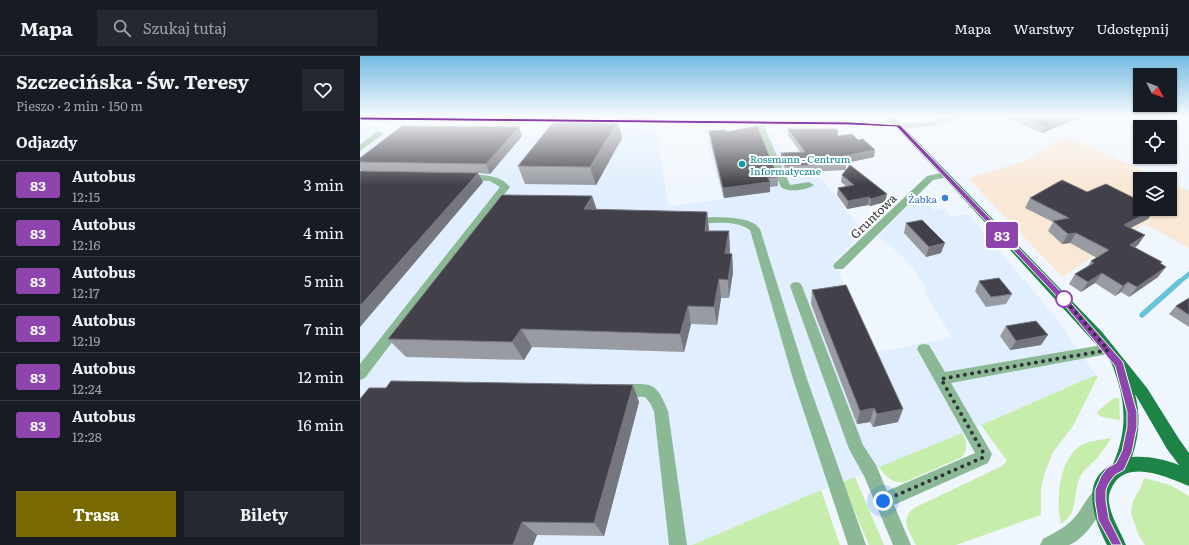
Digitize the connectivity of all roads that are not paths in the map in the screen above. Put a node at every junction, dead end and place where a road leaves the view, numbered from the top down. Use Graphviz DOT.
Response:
graph roads {
  1 [pos="373,139"];
  2 [pos="765,139"];
  3 [pos="910,139"];
  4 [pos="360,149"];
  5 [pos="945,175"];
  6 [pos="452,178"];
  7 [pos="810,185"];
  8 [pos="680,221"];
  9 [pos="839,266"];
  10 [pos="796,286"];
  11 [pos="924,349"];
  12 [pos="1108,350"];
  13 [pos="1119,364"];
  14 [pos="360,374"];
  15 [pos="941,379"];
  16 [pos="602,390"];
  17 [pos="1120,466"];
  18 [pos="1189,466"];
  19 [pos="1189,478"];
  20 [pos="1100,496"];
  21 [pos="883,501"];
  22 [pos="678,545"];
  23 [pos="857,545"];
  24 [pos="902,545"];
  25 [pos="1049,545"];
  26 [pos="1116,545"];
  1 -- 4 [label="street"];
  2 -- 7 [label="street"];
  3 -- 5 [label="main road"];
  5 -- 9 [label="street, Gruntowa"];
  5 -- 12 [label="main road"];
  6 -- 14 [label="street"];
  8 -- 23 [label="street"];
  10 -- 21 [label="street"];
  11 -- 15 [label="street"];
  12 -- 13 [label="main road"];
  12 -- 15 [label="street"];
  13 -- 17 [label="main road"];
  13 -- 18 [label="main road"];
  15 -- 21 [label="street"];
  16 -- 22 [label="street"];
  17 -- 19 [label="main road"];
  17 -- 20 [label="main road"];
  20 -- 25 [label="street"];
  20 -- 26 [label="main road"];
  21 -- 24 [label="street"];
}
